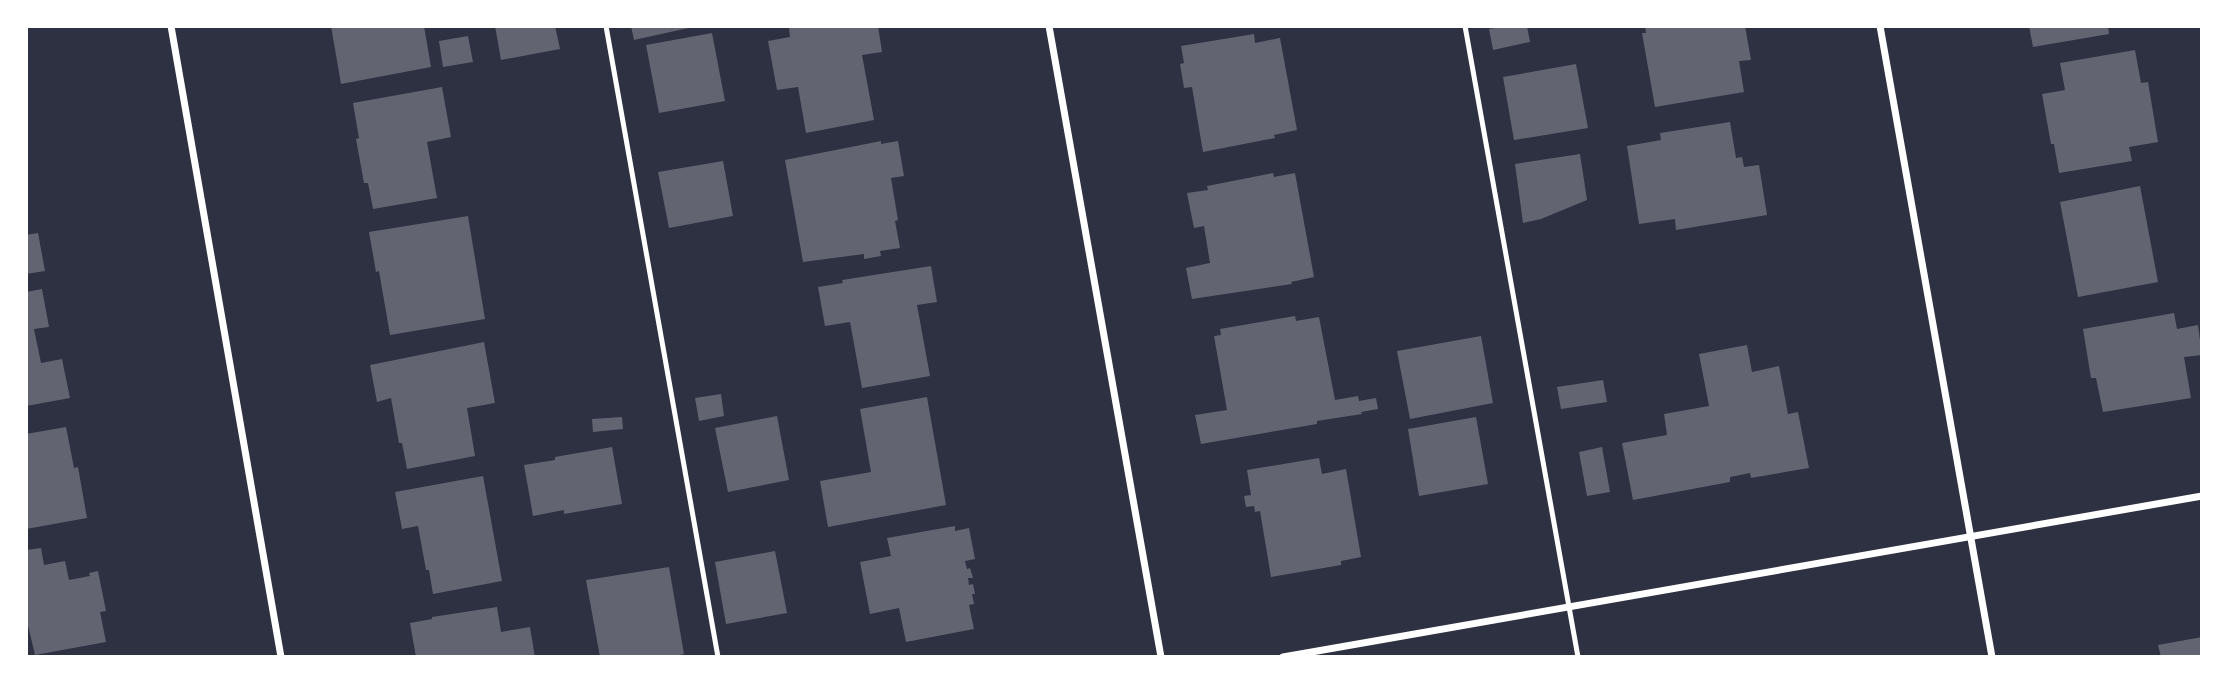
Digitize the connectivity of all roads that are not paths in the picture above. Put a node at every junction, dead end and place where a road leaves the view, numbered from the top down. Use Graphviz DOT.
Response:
graph roads {
  1 [pos="171,26"];
  2 [pos="606,26"];
  3 [pos="1049,26"];
  4 [pos="1465,26"];
  5 [pos="1880,26"];
  6 [pos="2202,496"];
  7 [pos="1970,536"];
  8 [pos="1569,606"];
  9 [pos="281,657"];
  10 [pos="718,657"];
  11 [pos="1161,657"];
  12 [pos="1283,657"];
  13 [pos="1578,657"];
  14 [pos="1992,657"];
  1 -- 9 [label="street"];
  2 -- 10 [label="lane"];
  3 -- 11 [label="street"];
  4 -- 8 [label="lane"];
  5 -- 7 [label="street"];
  6 -- 7 [label="street"];
  7 -- 8 [label="street"];
  7 -- 14 [label="street"];
  8 -- 12 [label="street"];
  8 -- 13 [label="lane"];
}
